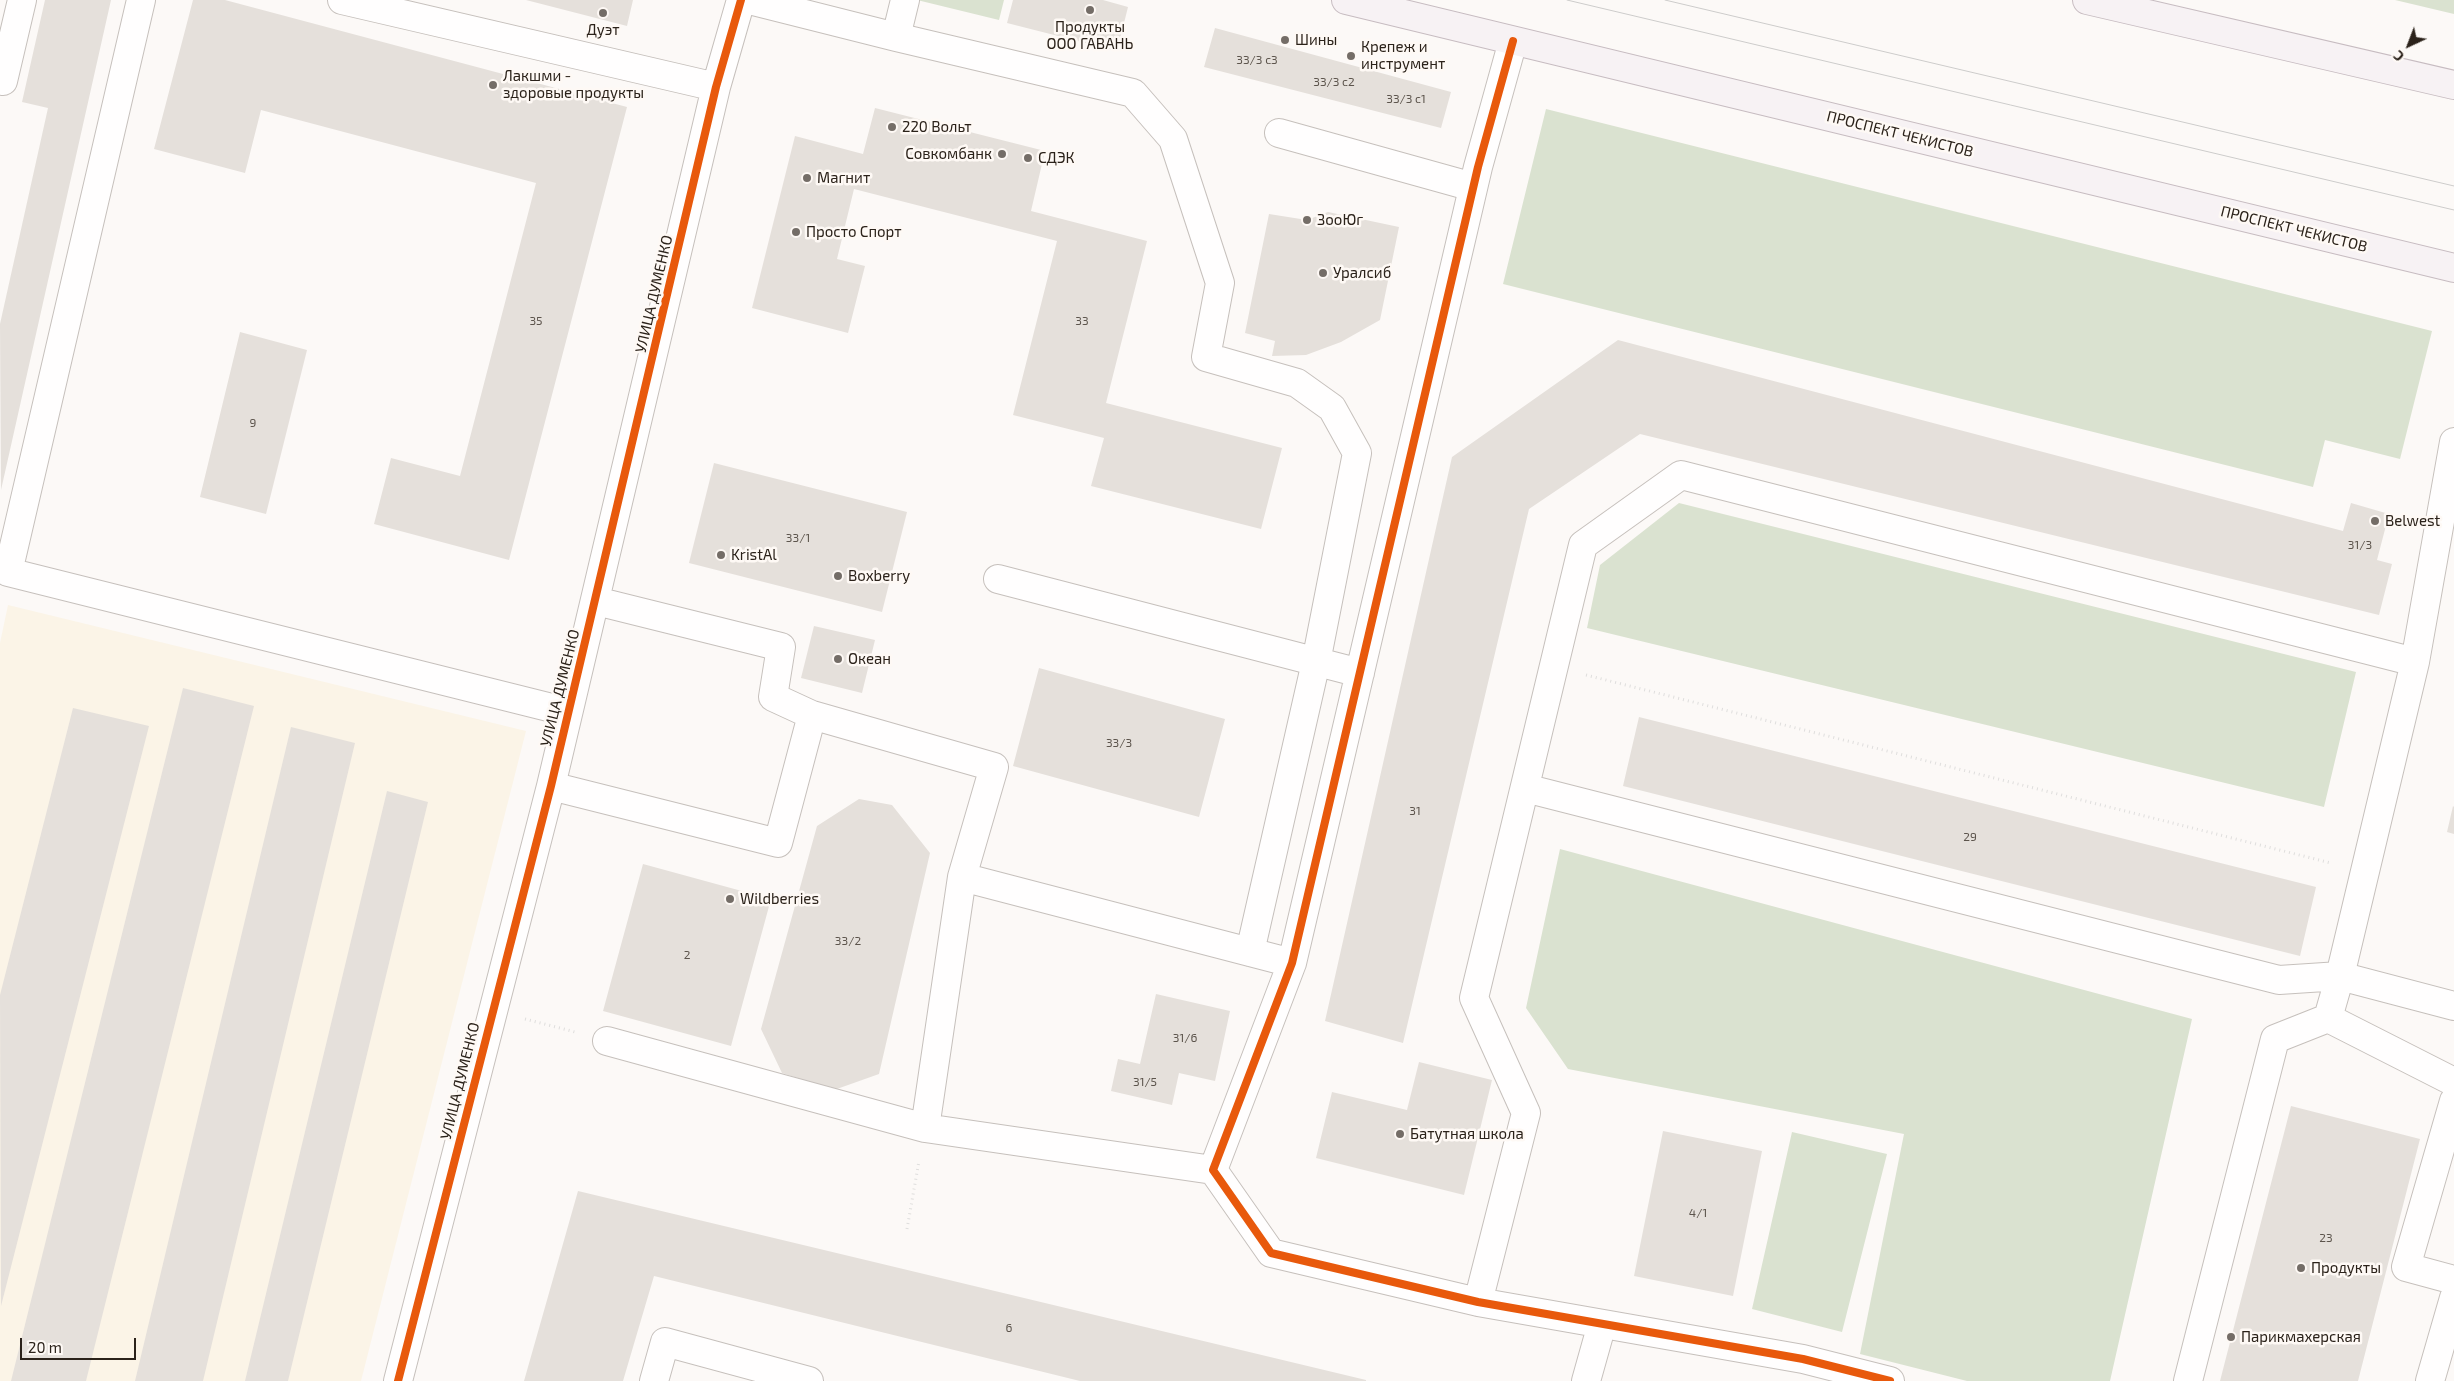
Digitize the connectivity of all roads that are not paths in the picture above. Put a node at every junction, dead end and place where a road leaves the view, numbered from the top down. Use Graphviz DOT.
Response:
graph roads {
  1 [pos="22,0"];
  2 [pos="141,0"];
  3 [pos="342,0"];
  4 [pos="741,0"];
  5 [pos="750,0"];
  6 [pos="905,0"];
  7 [pos="1346,0"];
  8 [pos="2088,0"];
  9 [pos="896,38"];
  10 [pos="1513,41"];
  11 [pos="0,76"];
  12 [pos="2454,84"];
  13 [pos="716,87"];
  14 [pos="1279,133"];
  15 [pos="1473,187"];
  16 [pos="2454,268"];
  17 [pos="2454,442"];
  18 [pos="998,579"];
  19 [pos="596,601"];
  20 [pos="1316,662"];
  21 [pos="2414,662"];
  22 [pos="1360,673"];
  23 [pos="568,712"];
  24 [pos="812,715"];
  25 [pos="551,786"];
  26 [pos="1525,788"];
  27 [pos="962,877"];
  28 [pos="1250,952"];
  29 [pos="1292,963"];
  30 [pos="2340,976"];
  31 [pos="2454,1006"];
  32 [pos="2328,1018"];
  33 [pos="607,1041"];
  34 [pos="2454,1082"];
  35 [pos="2454,1102"];
  36 [pos="925,1128"];
  37 [pos="1213,1170"];
  38 [pos="2454,1280"];
  39 [pos="2454,1298"];
  40 [pos="1478,1302"];
  41 [pos="1602,1324"];
  42 [pos="1800,1370"];
  43 [pos="398,1381"];
  44 [pos="654,1381"];
  45 [pos="808,1381"];
  46 [pos="1586,1381"];
  47 [pos="1890,1381"];
  48 [pos="2188,1381"];
  49 [pos="2430,1381"];
  1 -- 11 [label="street"];
  2 -- 23 [label="street"];
  3 -- 13 [label="street"];
  4 -- 13 [label="street, УЛИЦА ДУМЕНКО"];
  5 -- 9 [label="street"];
  6 -- 9 [label="street"];
  7 -- 10 [label="main road, ПРОСПЕКТ ЧЕКИСТОВ"];
  8 -- 12 [label="main road"];
  9 -- 20 [label="street"];
  10 -- 15 [label="street"];
  10 -- 16 [label="main road, ПРОСПЕКТ ЧЕКИСТОВ"];
  13 -- 19 [label="street, УЛИЦА ДУМЕНКО"];
  14 -- 15 [label="street"];
  15 -- 22 [label="street"];
  17 -- 21 [label="street"];
  18 -- 20 [label="street"];
  19 -- 23 [label="street, УЛИЦА ДУМЕНКО"];
  19 -- 24 [label="street"];
  20 -- 22 [label="street"];
  20 -- 28 [label="street"];
  21 -- 26 [label="street"];
  21 -- 30 [label="street"];
  22 -- 29 [label="street"];
  23 -- 25 [label="street, УЛИЦА ДУМЕНКО"];
  24 -- 25 [label="street"];
  24 -- 27 [label="street"];
  25 -- 43 [label="street, УЛИЦА ДУМЕНКО"];
  26 -- 30 [label="street"];
  26 -- 40 [label="street"];
  27 -- 28 [label="street"];
  27 -- 36 [label="street"];
  28 -- 29 [label="street"];
  29 -- 37 [label="street"];
  30 -- 31 [label="street"];
  30 -- 32 [label="street"];
  32 -- 34 [label="street"];
  32 -- 48 [label="street"];
  33 -- 36 [label="street"];
  35 -- 38 [label="street"];
  36 -- 37 [label="street"];
  37 -- 40 [label="street"];
  39 -- 49 [label="street"];
  40 -- 41 [label="street"];
  41 -- 42 [label="street"];
  41 -- 46 [label="street"];
  42 -- 47 [label="street"];
  44 -- 45 [label="street"];
}
